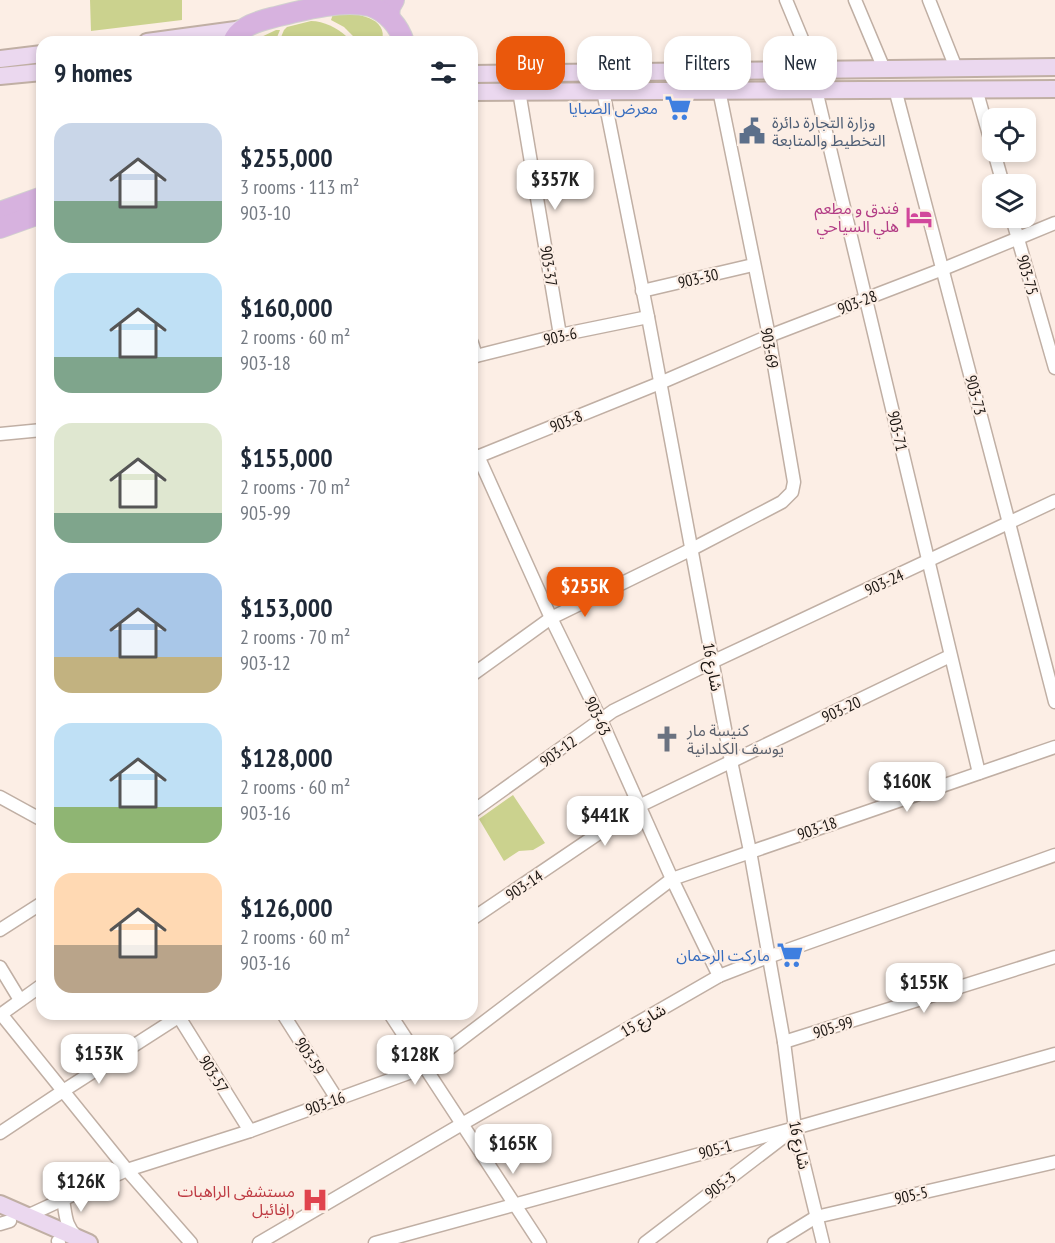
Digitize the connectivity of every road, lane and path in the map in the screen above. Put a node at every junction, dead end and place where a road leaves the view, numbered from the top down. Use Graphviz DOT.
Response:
graph roads {
  1 [pos="786,0"];
  2 [pos="855,0"];
  3 [pos="929,0"];
  4 [pos="350,2"];
  5 [pos="317,4"];
  6 [pos="391,9"];
  7 [pos="238,35"];
  8 [pos="402,36"];
  9 [pos="801,36"];
  10 [pos="36,55"];
  11 [pos="0,59"];
  12 [pos="956,68"];
  13 [pos="1055,68"];
  14 [pos="884,69"];
  15 [pos="837,70"];
  16 [pos="763,71"];
  17 [pos="36,73"];
  18 [pos="478,74"];
  19 [pos="0,76"];
  20 [pos="895,89"];
  21 [pos="976,89"];
  22 [pos="1055,89"];
  23 [pos="719,90"];
  24 [pos="816,90"];
  25 [pos="837,90"];
  26 [pos="519,91"];
  27 [pos="603,91"];
  28 [pos="478,92"];
  29 [pos="982,111"];
  30 [pos="36,199"];
  31 [pos="0,212"];
  32 [pos="36,215"];
  33 [pos="1055,223"];
  34 [pos="0,228"];
  35 [pos="1015,228"];
  36 [pos="1018,238"];
  37 [pos="753,265"];
  38 [pos="943,269"];
  39 [pos="642,291"];
  40 [pos="866,299"];
  41 [pos="648,317"];
  42 [pos="560,335"];
  43 [pos="769,336"];
  44 [pos="478,351"];
  45 [pos="1054,361"];
  46 [pos="660,383"];
  47 [pos="36,431"];
  48 [pos="0,434"];
  49 [pos="478,457"];
  50 [pos="478,464"];
  51 [pos="1055,501"];
  52 [pos="1010,523"];
  53 [pos="692,549"];
  54 [pos="928,561"];
  55 [pos="550,618"];
  56 [pos="951,657"];
  57 [pos="712,663"];
  58 [pos="478,671"];
  59 [pos="1055,702"];
  60 [pos="601,720"];
  61 [pos="1055,747"];
  62 [pos="730,761"];
  63 [pos="979,773"];
  64 [pos="0,797"];
  65 [pos="639,806"];
  66 [pos="478,808"];
  67 [pos="36,813"];
  68 [pos="750,851"];
  69 [pos="1055,855"];
  70 [pos="672,879"];
  71 [pos="36,910"];
  72 [pos="478,916"];
  73 [pos="0,930"];
  74 [pos="768,957"];
  75 [pos="1055,957"];
  76 [pos="0,967"];
  77 [pos="719,976"];
  78 [pos="36,989"];
  79 [pos="20,1000"];
  80 [pos="1,1014"];
  81 [pos="173,1020"];
  82 [pos="184,1020"];
  83 [pos="287,1020"];
  84 [pos="394,1020"];
  85 [pos="784,1042"];
  86 [pos="1055,1054"];
  87 [pos="425,1067"];
  88 [pos="63,1091"];
  89 [pos="337,1099"];
  90 [pos="462,1124"];
  91 [pos="795,1128"];
  92 [pos="249,1131"];
  93 [pos="0,1133"];
  94 [pos="1055,1162"];
  95 [pos="127,1170"];
  96 [pos="63,1200"];
  97 [pos="0,1204"];
  98 [pos="514,1204"];
  99 [pos="27,1216"];
  100 [pos="816,1217"];
  101 [pos="3,1221"];
  102 [pos="69,1242"];
  103 [pos="191,1243"];
  104 [pos="259,1243"];
  105 [pos="375,1243"];
  106 [pos="540,1243"];
  107 [pos="645,1243"];
  108 [pos="774,1243"];
  109 [pos="823,1243"];
  1 -- 9 [label="street"];
  2 -- 14 [label="street"];
  3 -- 12 [label="street"];
  4 -- 5 [label="main road"];
  4 -- 6 [label="main road"];
  5 -- 7 [label="main road"];
  6 -- 8 [label="main road"];
  10 -- 11 [label="street"];
  12 -- 13 [label="street"];
  12 -- 14 [label="street"];
  14 -- 15 [label="street"];
  16 -- 18 [label="street"];
  17 -- 19 [label="street"];
  20 -- 21 [label="street"];
  20 -- 25 [label="street"];
  20 -- 38 [label="street, 903-73"];
  21 -- 22 [label="street"];
  21 -- 29 [label="street"];
  23 -- 27 [label="street"];
  23 -- 37 [label="street, 903-69"];
  24 -- 40 [label="street, 903-71"];
  26 -- 27 [label="street"];
  26 -- 28 [label="street"];
  26 -- 42 [label="street, 903-37"];
  27 -- 39 [label="street, شارع 16"];
  30 -- 31 [label="main road"];
  32 -- 34 [label="main road"];
  33 -- 36 [label="street, 903-28"];
  35 -- 36 [label="street, 903-75"];
  36 -- 38 [label="street, 903-28"];
  36 -- 45 [label="street, 903-75"];
  37 -- 39 [label="street, 903-30"];
  37 -- 43 [label="street, 903-69"];
  38 -- 40 [label="street, 903-28"];
  38 -- 52 [label="street, 903-73"];
  39 -- 41 [label="street, شارع 16"];
  40 -- 43 [label="street, 903-28"];
  40 -- 54 [label="street, 903-71"];
  41 -- 42 [label="street, 903-6"];
  41 -- 46 [label="street, شارع 16"];
  42 -- 44 [label="street, 903-6"];
  43 -- 46 [label="street, 903-28"];
  43 -- 53 [label="street, 903-69"];
  46 -- 49 [label="street, 903-8"];
  46 -- 53 [label="street, شارع 16"];
  47 -- 48 [label="street"];
  50 -- 55 [label="street, 903-63"];
  51 -- 52 [label="street, 903-24"];
  52 -- 54 [label="street, 903-24"];
  52 -- 59 [label="street, 903-73"];
  53 -- 55 [label="street"];
  53 -- 57 [label="street, شارع 16"];
  54 -- 56 [label="street, 903-71"];
  54 -- 57 [label="street, 903-24"];
  55 -- 58 [label="street"];
  55 -- 60 [label="street, 903-63"];
  56 -- 62 [label="street, 903-20"];
  56 -- 63 [label="street, 903-71"];
  57 -- 60 [label="street, 903-12"];
  57 -- 62 [label="street, شارع 16"];
  60 -- 65 [label="street, 903-63"];
  60 -- 66 [label="street, 903-12"];
  61 -- 63 [label="street, 903-18"];
  62 -- 65 [label="street, 903-14"];
  62 -- 68 [label="street, شارع 16"];
  63 -- 68 [label="street, 903-18"];
  64 -- 67 [label="street"];
  65 -- 70 [label="street, 903-63"];
  65 -- 72 [label="street, 903-14"];
  68 -- 70 [label="street, 903-16"];
  68 -- 74 [label="street, شارع 16"];
  69 -- 74 [label="street, شارع 15"];
  70 -- 77 [label="street, 903-63"];
  70 -- 87 [label="street, 903-16"];
  71 -- 73 [label="street"];
  74 -- 77 [label="street, شارع 15"];
  74 -- 85 [label="street, شارع 16"];
  75 -- 85 [label="street, 905-99"];
  76 -- 79 [label="street"];
  77 -- 90 [label="street, شارع 15"];
  78 -- 79 [label="street"];
  79 -- 80 [label="street"];
  80 -- 88 [label="street"];
  81 -- 88 [label="street"];
  82 -- 92 [label="street, 903-57"];
  83 -- 89 [label="street, 903-59"];
  84 -- 87 [label="street"];
  85 -- 91 [label="street, شارع 16"];
  86 -- 91 [label="street, 905-1"];
  87 -- 89 [label="street, 903-16"];
  87 -- 90 [label="street"];
  88 -- 93 [label="street"];
  88 -- 95 [label="street"];
  89 -- 92 [label="street, 903-16"];
  90 -- 98 [label="street"];
  90 -- 104 [label="street, شارع 15"];
  91 -- 98 [label="street, 905-1"];
  91 -- 100 [label="street, شارع 16"];
  91 -- 107 [label="street, 905-3"];
  92 -- 95 [label="street, 903-16"];
  94 -- 100 [label="street, 905-5"];
  95 -- 96 [label="street, 903-16"];
  95 -- 103 [label="street"];
  96 -- 99 [label="street, 903-16"];
  96 -- 102 [label="street"];
  97 -- 99 [label="street"];
  98 -- 105 [label="street, 905-1"];
  98 -- 106 [label="street"];
  99 -- 102 [label="street"];
  100 -- 108 [label="street, 905-5"];
  100 -- 109 [label="street, شارع 16"];
  101 -- 102 [label="street"];
}
